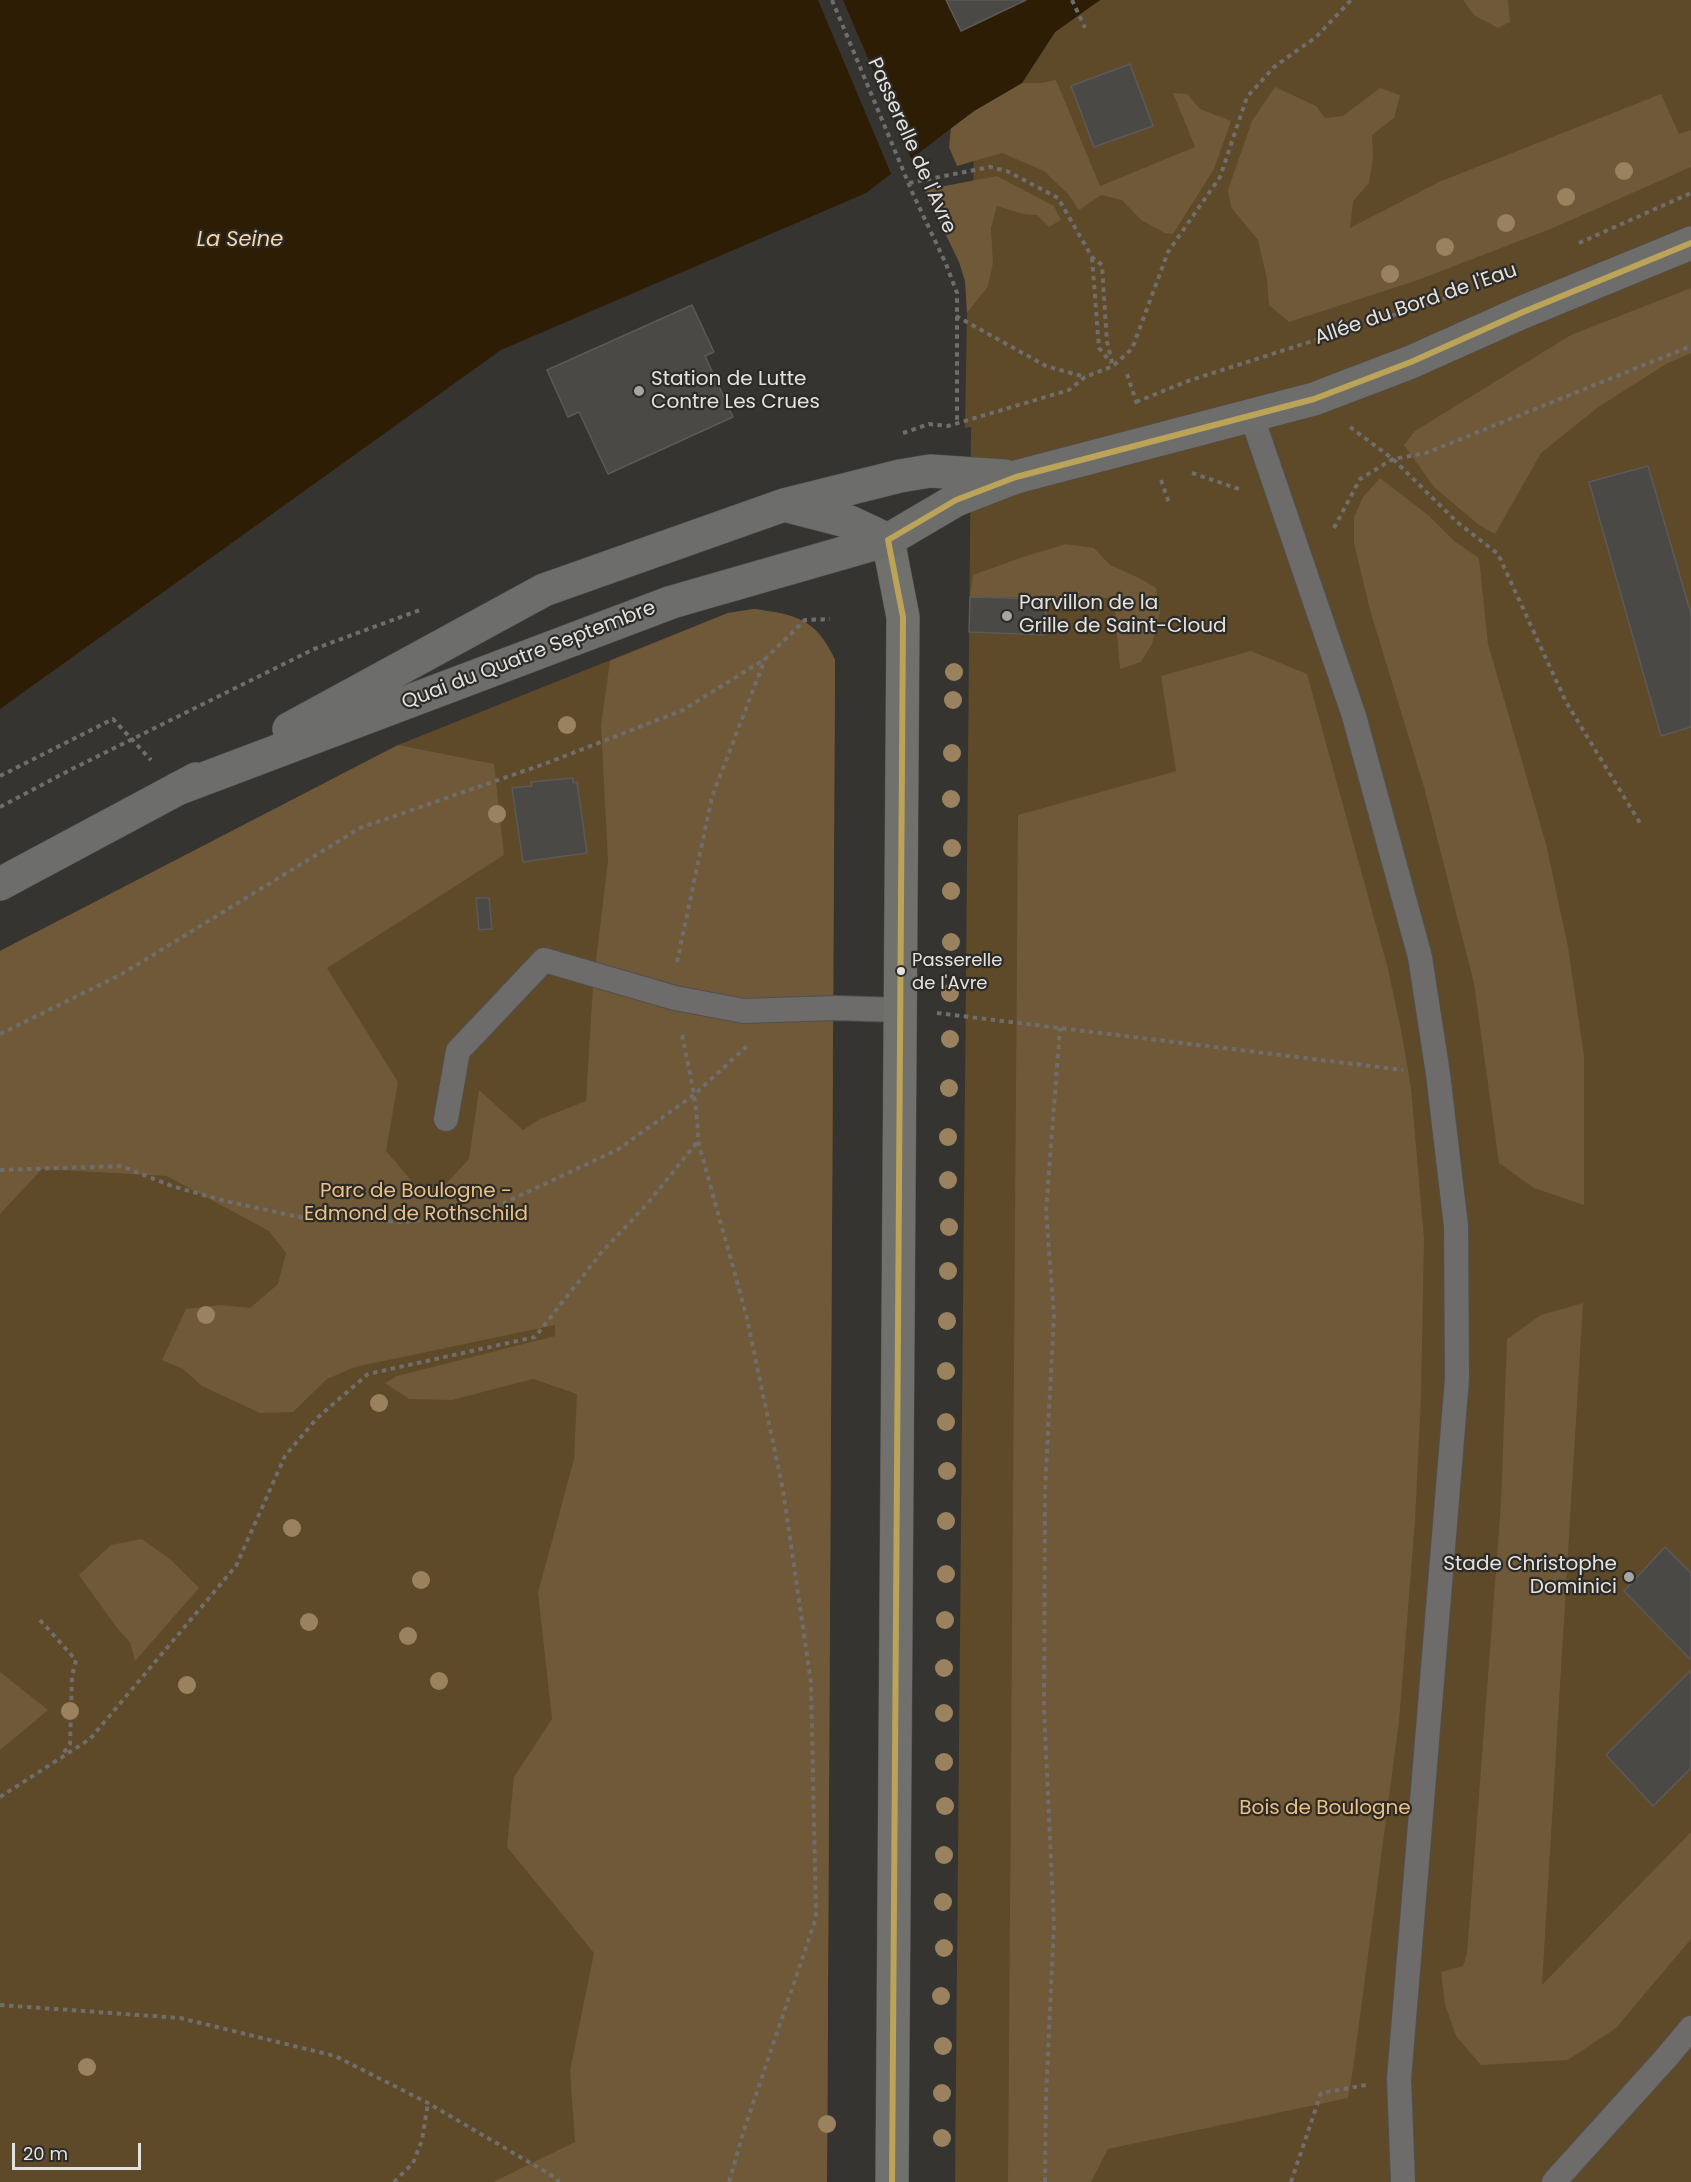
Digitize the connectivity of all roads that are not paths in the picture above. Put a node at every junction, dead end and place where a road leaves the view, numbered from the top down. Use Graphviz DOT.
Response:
graph roads {
  1 [pos="1691,243"];
  2 [pos="1252,417"];
  3 [pos="1016,477"];
  4 [pos="784,505"];
  5 [pos="888,540"];
  6 [pos="177,789"];
  7 [pos="0,884"];
  8 [pos="901,1010"];
  9 [pos="446,1119"];
  10 [pos="1691,2028"];
  11 [pos="892,2182"];
  12 [pos="1403,2182"];
  13 [pos="1554,2182"];
  1 -- 2 [label="main road"];
  2 -- 3 [label="main road"];
  2 -- 12 [label="lane"];
  3 -- 4 [label="main road"];
  3 -- 5 [label="main road"];
  4 -- 5 [label="main road"];
  4 -- 6 [label="main road, Quai du Quatre Septembre"];
  5 -- 6 [label="main road, Quai du Quatre Septembre"];
  5 -- 8 [label="main road"];
  6 -- 7 [label="main road, Quai du Quatre Septembre"];
  8 -- 9 [label="lane"];
  8 -- 11 [label="main road"];
  10 -- 13 [label="lane"];
}
